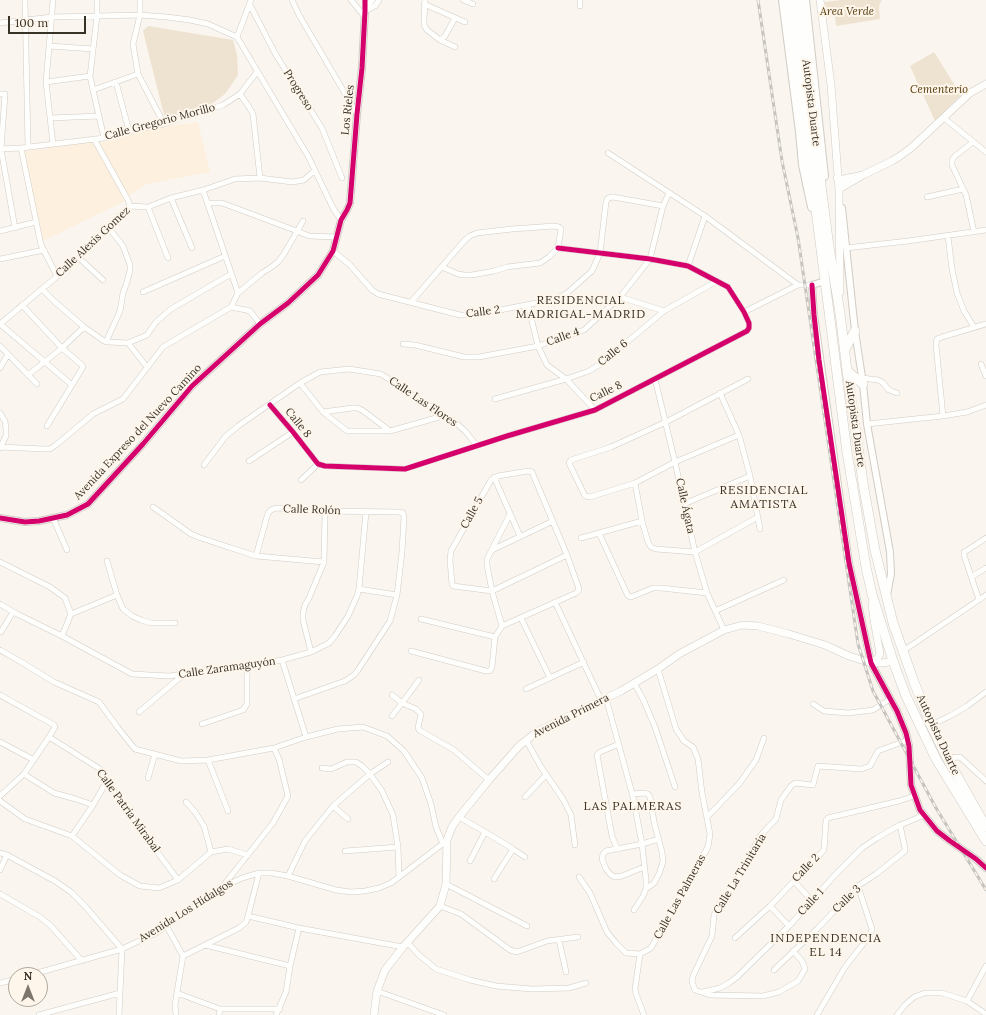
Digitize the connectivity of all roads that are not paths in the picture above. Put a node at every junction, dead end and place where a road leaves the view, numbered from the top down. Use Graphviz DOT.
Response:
graph roads {
  1 [pos="25,0"];
  2 [pos="53,0"];
  3 [pos="97,0"];
  4 [pos="140,0"];
  5 [pos="292,0"];
  6 [pos="351,0"];
  7 [pos="364,0"];
  8 [pos="372,0"];
  9 [pos="380,0"];
  10 [pos="463,0"];
  11 [pos="580,0"];
  12 [pos="783,0"];
  13 [pos="789,0"];
  14 [pos="797,0"];
  15 [pos="805,0"];
  16 [pos="816,0"];
  17 [pos="820,0"];
  18 [pos="250,2"];
  19 [pos="425,2"];
  20 [pos="473,4"];
  21 [pos="580,6"];
  22 [pos="365,14"];
  23 [pos="140,15"];
  24 [pos="52,16"];
  25 [pos="97,16"];
  26 [pos="455,18"];
  27 [pos="26,20"];
  28 [pos="465,22"];
  29 [pos="0,23"];
  30 [pos="237,37"];
  31 [pos="440,40"];
  32 [pos="49,46"];
  33 [pos="455,47"];
  34 [pos="93,49"];
  35 [pos="257,72"];
  36 [pos="138,74"];
  37 [pos="90,76"];
  38 [pos="46,82"];
  39 [pos="116,82"];
  40 [pos="986,84"];
  41 [pos="92,90"];
  42 [pos="3,94"];
  43 [pos="240,94"];
  44 [pos="357,114"];
  45 [pos="99,116"];
  46 [pos="50,118"];
  47 [pos="944,118"];
  48 [pos="164,124"];
  49 [pos="129,131"];
  50 [pos="104,138"];
  51 [pos="94,139"];
  52 [pos="811,140"];
  53 [pos="973,142"];
  54 [pos="53,144"];
  55 [pos="28,147"];
  56 [pos="21,148"];
  57 [pos="0,149"];
  58 [pos="986,152"];
  59 [pos="608,153"];
  60 [pos="838,167"];
  61 [pos="315,170"];
  62 [pos="863,175"];
  63 [pos="260,178"];
  64 [pos="342,178"];
  65 [pos="839,180"];
  66 [pos="963,188"];
  67 [pos="203,190"];
  68 [pos="839,190"];
  69 [pos="669,193"];
  70 [pos="927,197"];
  71 [pos="171,198"];
  72 [pos="206,203"];
  73 [pos="130,206"];
  74 [pos="663,206"];
  75 [pos="148,207"];
  76 [pos="705,216"];
  77 [pos="341,220"];
  78 [pos="303,221"];
  79 [pos="36,222"];
  80 [pos="108,227"];
  81 [pos="15,228"];
  82 [pos="986,230"];
  83 [pos="0,231"];
  84 [pos="297,231"];
  85 [pos="974,232"];
  86 [pos="948,236"];
  87 [pos="336,237"];
  88 [pos="829,247"];
  89 [pos="192,248"];
  90 [pos="558,248"];
  91 [pos="846,248"];
  92 [pos="44,250"];
  93 [pos="333,250"];
  94 [pos="600,253"];
  95 [pos="225,256"];
  96 [pos="79,258"];
  97 [pos="168,258"];
  98 [pos="0,259"];
  99 [pos="650,259"];
  100 [pos="823,264"];
  101 [pos="688,266"];
  102 [pos="442,267"];
  103 [pos="231,274"];
  104 [pos="57,276"];
  105 [pos="103,280"];
  106 [pos="717,281"];
  107 [pos="825,281"];
  108 [pos="798,285"];
  109 [pos="812,285"];
  110 [pos="42,288"];
  111 [pos="143,292"];
  112 [pos="238,292"];
  113 [pos="620,297"];
  114 [pos="411,302"];
  115 [pos="22,305"];
  116 [pos="528,305"];
  117 [pos="231,307"];
  118 [pos="664,310"];
  119 [pos="744,312"];
  120 [pos="840,313"];
  121 [pos="0,324"];
  122 [pos="260,324"];
  123 [pos="986,324"];
  124 [pos="84,327"];
  125 [pos="974,327"];
  126 [pos="855,330"];
  127 [pos="106,342"];
  128 [pos="128,343"];
  129 [pos="403,344"];
  130 [pos="0,346"];
  131 [pos="538,346"];
  132 [pos="62,348"];
  133 [pos="845,349"];
  134 [pos="8,354"];
  135 [pos="44,362"];
  136 [pos="981,364"];
  137 [pos="147,367"];
  138 [pos="0,368"];
  139 [pos="847,371"];
  140 [pos="28,375"];
  141 [pos="986,376"];
  142 [pos="566,379"];
  143 [pos="655,379"];
  144 [pos="748,379"];
  145 [pos="863,381"];
  146 [pos="300,383"];
  147 [pos="37,384"];
  148 [pos="72,385"];
  149 [pos="720,393"];
  150 [pos="897,393"];
  151 [pos="495,399"];
  152 [pos="270,404"];
  153 [pos="986,405"];
  154 [pos="595,410"];
  155 [pos="323,412"];
  156 [pos="0,413"];
  157 [pos="443,416"];
  158 [pos="943,416"];
  159 [pos="666,422"];
  160 [pos="867,424"];
  161 [pos="47,426"];
  162 [pos="390,431"];
  163 [pos="293,432"];
  164 [pos="738,435"];
  165 [pos="477,446"];
  166 [pos="0,447"];
  167 [pos="249,461"];
  168 [pos="676,462"];
  169 [pos="318,464"];
  170 [pos="204,465"];
  171 [pos="750,476"];
  172 [pos="494,477"];
  173 [pos="301,480"];
  174 [pos="635,483"];
  175 [pos="684,504"];
  176 [pos="153,507"];
  177 [pos="325,511"];
  178 [pos="366,512"];
  179 [pos="510,514"];
  180 [pos="758,517"];
  181 [pos="0,518"];
  182 [pos="54,518"];
  183 [pos="553,521"];
  184 [pos="642,521"];
  185 [pos="760,529"];
  186 [pos="599,533"];
  187 [pos="520,536"];
  188 [pos="581,538"];
  189 [pos="986,538"];
  190 [pos="68,550"];
  191 [pos="492,550"];
  192 [pos="695,552"];
  193 [pos="256,556"];
  194 [pos="567,556"];
  195 [pos="107,561"];
  196 [pos="0,562"];
  197 [pos="324,562"];
  198 [pos="986,568"];
  199 [pos="971,577"];
  200 [pos="784,580"];
  201 [pos="359,589"];
  202 [pos="492,591"];
  203 [pos="707,593"];
  204 [pos="872,594"];
  205 [pos="117,595"];
  206 [pos="397,595"];
  207 [pos="986,595"];
  208 [pos="887,596"];
  209 [pos="979,600"];
  210 [pos="555,602"];
  211 [pos="0,604"];
  212 [pos="715,611"];
  213 [pos="13,612"];
  214 [pos="71,614"];
  215 [pos="521,618"];
  216 [pos="421,619"];
  217 [pos="175,623"];
  218 [pos="502,626"];
  219 [pos="724,630"];
  220 [pos="1,632"];
  221 [pos="62,636"];
  222 [pos="495,637"];
  223 [pos="0,650"];
  224 [pos="903,650"];
  225 [pos="411,651"];
  226 [pos="311,652"];
  227 [pos="282,660"];
  228 [pos="893,661"];
  229 [pos="584,662"];
  230 [pos="871,663"];
  231 [pos="247,666"];
  232 [pos="658,668"];
  233 [pos="183,674"];
  234 [pos="550,678"];
  235 [pos="419,680"];
  236 [pos="634,683"];
  237 [pos="526,689"];
  238 [pos="986,692"];
  239 [pos="0,695"];
  240 [pos="392,696"];
  241 [pos="294,699"];
  242 [pos="604,699"];
  243 [pos="890,699"];
  244 [pos="402,703"];
  245 [pos="813,704"];
  246 [pos="139,712"];
  247 [pos="392,716"];
  248 [pos="202,724"];
  249 [pos="931,725"];
  250 [pos="49,737"];
  251 [pos="306,737"];
  252 [pos="764,738"];
  253 [pos="526,740"];
  254 [pos="908,740"];
  255 [pos="0,742"];
  256 [pos="619,744"];
  257 [pos="274,748"];
  258 [pos="156,754"];
  259 [pos="947,758"];
  260 [pos="34,760"];
  261 [pos="208,760"];
  262 [pos="388,762"];
  263 [pos="322,768"];
  264 [pos="24,774"];
  265 [pos="370,774"];
  266 [pos="546,775"];
  267 [pos="148,778"];
  268 [pos="489,780"];
  269 [pos="107,781"];
  270 [pos="986,781"];
  271 [pos="676,787"];
  272 [pos="632,794"];
  273 [pos="0,796"];
  274 [pos="914,796"];
  275 [pos="525,797"];
  276 [pos="0,801"];
  277 [pos="186,802"];
  278 [pos="93,805"];
  279 [pos="333,806"];
  280 [pos="228,811"];
  281 [pos="924,815"];
  282 [pos="459,817"];
  283 [pos="707,817"];
  284 [pos="348,819"];
  285 [pos="900,825"];
  286 [pos="986,828"];
  287 [pos="485,832"];
  288 [pos="72,836"];
  289 [pos="659,839"];
  290 [pos="986,841"];
  291 [pos="445,842"];
  292 [pos="642,844"];
  293 [pos="575,845"];
  294 [pos="398,847"];
  295 [pos="619,848"];
  296 [pos="513,849"];
  297 [pos="345,851"];
  298 [pos="211,852"];
  299 [pos="0,853"];
  300 [pos="7,855"];
  301 [pos="248,855"];
  302 [pos="525,858"];
  303 [pos="470,861"];
  304 [pos="644,868"];
  305 [pos="986,868"];
  306 [pos="0,870"];
  307 [pos="259,873"];
  308 [pos="288,876"];
  309 [pos="399,878"];
  310 [pos="579,878"];
  311 [pos="494,879"];
  312 [pos="178,880"];
  313 [pos="794,881"];
  314 [pos="446,884"];
  315 [pos="223,886"];
  316 [pos="858,886"];
  317 [pos="646,889"];
  318 [pos="0,894"];
  319 [pos="812,901"];
  320 [pos="440,906"];
  321 [pos="770,906"];
  322 [pos="634,910"];
  323 [pos="248,916"];
  324 [pos="166,925"];
  325 [pos="527,926"];
  326 [pos="789,926"];
  327 [pos="299,928"];
  328 [pos="578,937"];
  329 [pos="735,938"];
  330 [pos="559,940"];
  331 [pos="205,945"];
  332 [pos="405,945"];
  333 [pos="122,949"];
  334 [pos="793,952"];
  335 [pos="640,954"];
  336 [pos="182,956"];
  337 [pos="82,960"];
  338 [pos="290,966"];
  339 [pos="986,966"];
  340 [pos="48,970"];
  341 [pos="774,970"];
  342 [pos="566,972"];
  343 [pos="586,983"];
  344 [pos="377,991"];
  345 [pos="702,992"];
  346 [pos="120,993"];
  347 [pos="177,993"];
  348 [pos="967,1001"];
  349 [pos="62,1009"];
  350 [pos="220,1009"];
  351 [pos="280,1009"];
  352 [pos="986,1014"];
  353 [pos="39,1015"];
  354 [pos="62,1015"];
  355 [pos="119,1015"];
  356 [pos="176,1015"];
  357 [pos="220,1015"];
  358 [pos="276,1015"];
  359 [pos="374,1015"];
  360 [pos="444,1015"];
  361 [pos="644,1015"];
  362 [pos="817,1015"];
  363 [pos="897,1015"];
  1 -- 27 [label="street"];
  2 -- 24 [label="street"];
  3 -- 25 [label="street"];
  4 -- 23 [label="street"];
  5 -- 44 [label="street"];
  6 -- 22 [label="street"];
  7 -- 22 [label="street, Los Rieles"];
  8 -- 22 [label="street"];
  9 -- 22 [label="street"];
  10 -- 20 [label="street"];
  11 -- 21 [label="street"];
  12 -- 100 [label="main road"];
  13 -- 52 [label="highway, Autopista Duarte"];
  14 -- 52 [label="highway, Autopista Duarte"];
  15 -- 88 [label="main road"];
  16 -- 65 [label="main road"];
  17 -- 60 [label="main road"];
  18 -- 30 [label="street, Progreso"];
  18 -- 64 [label="street, Progreso"];
  19 -- 26 [label="street"];
  19 -- 31 [label="street"];
  22 -- 44 [label="street, Los Rieles"];
  23 -- 25 [label="street"];
  23 -- 30 [label="street"];
  23 -- 36 [label="street"];
  24 -- 25 [label="street"];
  24 -- 27 [label="street"];
  24 -- 32 [label="street"];
  25 -- 34 [label="street"];
  26 -- 28 [label="street"];
  26 -- 31 [label="street"];
  27 -- 29 [label="street"];
  27 -- 55 [label="street"];
  30 -- 35 [label="street"];
  31 -- 33 [label="street"];
  32 -- 34 [label="street"];
  32 -- 38 [label="street"];
  34 -- 37 [label="street"];
  35 -- 43 [label="street, Calle Gregorio Morillo"];
  35 -- 61 [label="street"];
  36 -- 39 [label="street"];
  36 -- 48 [label="street"];
  37 -- 38 [label="street"];
  37 -- 41 [label="street"];
  38 -- 46 [label="street"];
  39 -- 41 [label="street"];
  39 -- 49 [label="street"];
  40 -- 47 [label="main road"];
  41 -- 45 [label="street"];
  42 -- 57 [label="street"];
  43 -- 48 [label="street, Calle Gregorio Morillo"];
  43 -- 63 [label="street"];
  44 -- 77 [label="street, Los Rieles"];
  45 -- 46 [label="street"];
  45 -- 50 [label="street"];
  46 -- 54 [label="street"];
  47 -- 53 [label="street"];
  47 -- 62 [label="main road"];
  48 -- 49 [label="street, Calle Gregorio Morillo"];
  49 -- 50 [label="street, Calle Gregorio Morillo"];
  50 -- 51 [label="street, Calle Gregorio Morillo"];
  51 -- 54 [label="street, Calle Gregorio Morillo"];
  51 -- 73 [label="street"];
  52 -- 88 [label="highway, Autopista Duarte"];
  52 -- 100 [label="highway, Autopista Duarte"];
  53 -- 58 [label="street"];
  53 -- 66 [label="street"];
  54 -- 55 [label="street, Calle Gregorio Morillo"];
  55 -- 56 [label="street, Calle Gregorio Morillo"];
  56 -- 57 [label="street, Calle Gregorio Morillo"];
  56 -- 79 [label="street"];
  57 -- 81 [label="street"];
  59 -- 69 [label="street"];
  60 -- 62 [label="main road"];
  60 -- 65 [label="main road"];
  61 -- 63 [label="street, Calle Alexis Gomez"];
  61 -- 77 [label="street"];
  62 -- 65 [label="main road"];
  62 -- 68 [label="main road"];
  63 -- 67 [label="street, Calle Alexis Gomez"];
  65 -- 68 [label="main road"];
  66 -- 70 [label="street"];
  66 -- 85 [label="street"];
  67 -- 71 [label="street, Calle Alexis Gomez"];
  67 -- 72 [label="street"];
  68 -- 91 [label="street"];
  68 -- 120 [label="main road"];
  69 -- 74 [label="street, Calle 4"];
  69 -- 76 [label="street"];
  71 -- 75 [label="street, Calle Alexis Gomez"];
  71 -- 89 [label="street"];
  72 -- 84 [label="street"];
  72 -- 95 [label="street"];
  73 -- 75 [label="street, Calle Alexis Gomez"];
  73 -- 80 [label="street, Calle Alexis Gomez"];
  74 -- 94 [label="street, Calle 2"];
  74 -- 99 [label="street, Calle 4"];
  75 -- 97 [label="street"];
  76 -- 101 [label="street"];
  76 -- 108 [label="street"];
  77 -- 87 [label="street, Avenida Expreso del Nuevo Camino"];
  78 -- 84 [label="street"];
  79 -- 81 [label="street"];
  79 -- 92 [label="street"];
  80 -- 96 [label="street, Calle Alexis Gomez"];
  80 -- 127 [label="street"];
  81 -- 83 [label="street"];
  82 -- 85 [label="street"];
  84 -- 87 [label="street"];
  84 -- 112 [label="street"];
  85 -- 86 [label="street"];
  86 -- 91 [label="street"];
  86 -- 125 [label="street"];
  87 -- 93 [label="street, Avenida Expreso del Nuevo Camino"];
  88 -- 120 [label="highway, Autopista Duarte"];
  90 -- 94 [label="street, Calle 8"];
  90 -- 102 [label="street"];
  90 -- 102 [label="street"];
  91 -- 126 [label="street"];
  92 -- 98 [label="street"];
  92 -- 104 [label="street"];
  93 -- 114 [label="street, Calle 2"];
  93 -- 122 [label="street, Avenida Expreso del Nuevo Camino"];
  94 -- 99 [label="street, Calle 8"];
  94 -- 116 [label="street, Calle 2"];
  95 -- 103 [label="street"];
  95 -- 111 [label="street"];
  96 -- 104 [label="street, Calle Alexis Gomez"];
  96 -- 105 [label="street"];
  99 -- 101 [label="street, Calle 8"];
  99 -- 113 [label="street, Calle 4"];
  100 -- 107 [label="highway, Autopista Duarte"];
  101 -- 106 [label="street, Calle 8"];
  102 -- 114 [label="street"];
  103 -- 112 [label="street"];
  103 -- 128 [label="street"];
  104 -- 110 [label="street, Calle Alexis Gomez"];
  106 -- 118 [label="street, Calle 6"];
  106 -- 119 [label="street, Calle 8"];
  107 -- 109 [label="street"];
  107 -- 204 [label="highway, Autopista Duarte"];
  108 -- 109 [label="street"];
  108 -- 119 [label="street"];
  109 -- 230 [label="street"];
  110 -- 115 [label="street, Calle Alexis Gomez"];
  110 -- 124 [label="street"];
  112 -- 117 [label="street"];
  113 -- 118 [label="street"];
  113 -- 131 [label="street, Calle 4"];
  114 -- 116 [label="street, Calle 2"];
  115 -- 121 [label="street, Calle Alexis Gomez"];
  115 -- 132 [label="street"];
  116 -- 131 [label="street"];
  117 -- 122 [label="street"];
  117 -- 137 [label="street"];
  118 -- 142 [label="street, Calle 6"];
  119 -- 143 [label="street, Calle 8"];
  120 -- 133 [label="highway, Autopista Duarte"];
  121 -- 135 [label="street"];
  122 -- 182 [label="street, Avenida Expreso del Nuevo Camino"];
  123 -- 125 [label="street"];
  124 -- 127 [label="street"];
  124 -- 132 [label="street"];
  125 -- 158 [label="street"];
  126 -- 133 [label="highway"];
  126 -- 145 [label="street"];
  127 -- 128 [label="street"];
  128 -- 137 [label="street"];
  129 -- 131 [label="street, Calle 4"];
  130 -- 134 [label="street"];
  131 -- 142 [label="street"];
  132 -- 135 [label="street"];
  132 -- 148 [label="street"];
  133 -- 139 [label="highway, Autopista Duarte"];
  134 -- 138 [label="street"];
  134 -- 140 [label="street"];
  135 -- 140 [label="street"];
  135 -- 148 [label="street"];
  136 -- 141 [label="street"];
  137 -- 166 [label="street"];
  139 -- 145 [label="highway"];
  139 -- 208 [label="highway, Autopista Duarte"];
  140 -- 147 [label="street"];
  142 -- 151 [label="street, Calle 6"];
  142 -- 154 [label="street"];
  143 -- 154 [label="street, Calle 8"];
  143 -- 159 [label="street, Calle Ágata"];
  144 -- 149 [label="street"];
  145 -- 150 [label="street"];
  145 -- 160 [label="street"];
  146 -- 152 [label="street, Calle Las Flores"];
  146 -- 155 [label="street"];
  146 -- 157 [label="street, Calle Las Flores"];
  148 -- 161 [label="street"];
  149 -- 159 [label="street"];
  149 -- 164 [label="street"];
  152 -- 163 [label="street, Calle 8"];
  152 -- 170 [label="street, Calle Las Flores"];
  153 -- 158 [label="street"];
  154 -- 165 [label="street, Calle 8"];
  155 -- 162 [label="street"];
  155 -- 162 [label="street"];
  156 -- 166 [label="street"];
  157 -- 162 [label="street"];
  157 -- 165 [label="street, Calle Las Flores"];
  158 -- 160 [label="street"];
  159 -- 168 [label="street, Calle Ágata"];
  159 -- 174 [label="street"];
  160 -- 208 [label="street"];
  163 -- 167 [label="street"];
  163 -- 169 [label="street, Calle 8"];
  164 -- 168 [label="street"];
  164 -- 171 [label="street"];
  165 -- 169 [label="street, Calle 8"];
  168 -- 174 [label="street"];
  168 -- 175 [label="street, Calle Ágata"];
  169 -- 173 [label="street"];
  171 -- 175 [label="street"];
  171 -- 180 [label="street"];
  172 -- 179 [label="street"];
  172 -- 183 [label="street"];
  172 -- 202 [label="street, Calle 5"];
  174 -- 184 [label="street"];
  175 -- 192 [label="street, Calle Ágata"];
  176 -- 193 [label="street"];
  177 -- 178 [label="street, Calle Rolón"];
  177 -- 193 [label="street, Calle Rolón"];
  177 -- 197 [label="street"];
  178 -- 201 [label="street, Calle Zaramaguyón"];
  178 -- 206 [label="street, Calle Rolón"];
  179 -- 187 [label="street"];
  179 -- 191 [label="street"];
  180 -- 185 [label="street"];
  180 -- 192 [label="street"];
  181 -- 182 [label="street, Avenida Expreso del Nuevo Camino"];
  182 -- 190 [label="street"];
  183 -- 187 [label="street"];
  183 -- 194 [label="street"];
  184 -- 186 [label="street"];
  184 -- 192 [label="street"];
  186 -- 188 [label="street"];
  186 -- 203 [label="street"];
  187 -- 191 [label="street"];
  189 -- 199 [label="street"];
  191 -- 202 [label="street"];
  192 -- 203 [label="street, Calle Ágata"];
  193 -- 197 [label="street"];
  194 -- 202 [label="street"];
  194 -- 210 [label="street"];
  195 -- 205 [label="street"];
  196 -- 214 [label="street"];
  197 -- 226 [label="street"];
  198 -- 199 [label="street"];
  199 -- 209 [label="street"];
  200 -- 212 [label="street"];
  201 -- 206 [label="street"];
  201 -- 226 [label="street, Calle Zaramaguyón"];
  202 -- 218 [label="street"];
  203 -- 212 [label="street, Calle Ágata"];
  204 -- 228 [label="highway, Autopista Duarte"];
  204 -- 230 [label="main road"];
  205 -- 214 [label="street"];
  205 -- 217 [label="street"];
  206 -- 241 [label="street"];
  207 -- 209 [label="street"];
  208 -- 224 [label="highway, Autopista Duarte"];
  209 -- 224 [label="street"];
  210 -- 215 [label="street"];
  210 -- 229 [label="street"];
  211 -- 213 [label="street, Calle Zaramaguyón"];
  212 -- 219 [label="street, Calle Ágata"];
  213 -- 220 [label="street"];
  213 -- 221 [label="street, Calle Zaramaguyón"];
  214 -- 221 [label="street"];
  215 -- 218 [label="street"];
  215 -- 234 [label="street"];
  216 -- 222 [label="street"];
  218 -- 222 [label="street"];
  219 -- 230 [label="main road, Avenida Primera"];
  219 -- 232 [label="main road, Avenida Primera"];
  221 -- 233 [label="street, Calle Zaramaguyón"];
  222 -- 225 [label="street"];
  223 -- 258 [label="street"];
  224 -- 249 [label="highway, Autopista Duarte"];
  226 -- 227 [label="street, Calle Zaramaguyón"];
  227 -- 231 [label="street, Calle Zaramaguyón"];
  227 -- 241 [label="street"];
  228 -- 230 [label="main road, Avenida Primera"];
  228 -- 290 [label="highway, Autopista Duarte"];
  229 -- 234 [label="street"];
  229 -- 242 [label="street"];
  230 -- 243 [label="street"];
  231 -- 233 [label="street, Calle Zaramaguyón"];
  231 -- 248 [label="street"];
  232 -- 236 [label="main road, Avenida Primera"];
  232 -- 283 [label="street, Calle Las Palmeras"];
  233 -- 246 [label="street"];
  234 -- 237 [label="street"];
  235 -- 244 [label="street"];
  236 -- 242 [label="main road, Avenida Primera"];
  236 -- 271 [label="street"];
  238 -- 249 [label="street"];
  239 -- 250 [label="street"];
  240 -- 244 [label="street"];
  241 -- 251 [label="street"];
  242 -- 253 [label="main road, Avenida Primera"];
  242 -- 256 [label="street"];
  243 -- 245 [label="street"];
  243 -- 254 [label="street"];
  244 -- 247 [label="street"];
  244 -- 268 [label="street"];
  249 -- 259 [label="highway, Autopista Duarte"];
  250 -- 260 [label="street"];
  250 -- 269 [label="street, Calle Patria Mirabal"];
  251 -- 257 [label="street"];
  251 -- 291 [label="street"];
  252 -- 283 [label="street"];
  253 -- 266 [label="street"];
  253 -- 268 [label="main road, Avenida Primera"];
  254 -- 274 [label="street"];
  254 -- 345 [label="street, Calle La Trinitaria"];
  255 -- 260 [label="street"];
  256 -- 272 [label="street"];
  256 -- 295 [label="street"];
  257 -- 261 [label="street"];
  257 -- 301 [label="street"];
  258 -- 261 [label="street"];
  258 -- 267 [label="street"];
  259 -- 270 [label="street"];
  259 -- 286 [label="highway, Autopista Duarte"];
  260 -- 264 [label="street"];
  261 -- 280 [label="street"];
  262 -- 265 [label="street"];
  263 -- 265 [label="street"];
  264 -- 273 [label="street"];
  264 -- 278 [label="street"];
  265 -- 279 [label="street"];
  265 -- 294 [label="street"];
  266 -- 275 [label="street"];
  266 -- 293 [label="street"];
  268 -- 282 [label="main road, Avenida Primera"];
  269 -- 278 [label="street"];
  269 -- 312 [label="street, Calle Patria Mirabal"];
  272 -- 289 [label="street"];
  272 -- 292 [label="street"];
  274 -- 281 [label="street"];
  274 -- 313 [label="street, Calle 2"];
  276 -- 288 [label="street"];
  277 -- 298 [label="street"];
  278 -- 288 [label="street"];
  279 -- 284 [label="street"];
  279 -- 308 [label="street"];
  281 -- 285 [label="street, Calle 1"];
  281 -- 305 [label="street"];
  282 -- 287 [label="street"];
  282 -- 291 [label="main road, Avenida Primera"];
  283 -- 335 [label="street, Calle Las Palmeras"];
  285 -- 316 [label="street, Calle 3"];
  285 -- 319 [label="street, Calle 1"];
  287 -- 296 [label="street"];
  287 -- 303 [label="street"];
  288 -- 312 [label="street"];
  289 -- 292 [label="street"];
  289 -- 317 [label="street"];
  291 -- 309 [label="street, Avenida Los Hidalgos"];
  291 -- 314 [label="main road, Avenida Primera"];
  292 -- 295 [label="street"];
  292 -- 304 [label="street"];
  294 -- 297 [label="street"];
  294 -- 309 [label="street"];
  295 -- 304 [label="street"];
  296 -- 302 [label="street"];
  296 -- 311 [label="street"];
  298 -- 301 [label="street"];
  298 -- 312 [label="street"];
  299 -- 300 [label="street"];
  300 -- 306 [label="street"];
  300 -- 333 [label="street"];
  301 -- 315 [label="street"];
  304 -- 317 [label="street"];
  307 -- 308 [label="street, Avenida Los Hidalgos"];
  307 -- 315 [label="street, Avenida Los Hidalgos"];
  307 -- 323 [label="street"];
  308 -- 309 [label="street, Avenida Los Hidalgos"];
  310 -- 335 [label="street"];
  313 -- 319 [label="street"];
  313 -- 321 [label="street, Calle 2"];
  314 -- 320 [label="main road, Avenida Primera"];
  314 -- 325 [label="street"];
  315 -- 324 [label="street, Avenida Los Hidalgos"];
  316 -- 334 [label="street, Calle 3"];
  316 -- 362 [label="street"];
  317 -- 322 [label="street"];
  318 -- 337 [label="street"];
  319 -- 326 [label="street, Calle 1"];
  320 -- 330 [label="street"];
  320 -- 332 [label="main road, Avenida Primera"];
  321 -- 326 [label="street"];
  321 -- 329 [label="street, Calle 2"];
  323 -- 327 [label="street"];
  323 -- 331 [label="street"];
  324 -- 333 [label="street, Avenida Los Hidalgos"];
  324 -- 336 [label="street"];
  326 -- 345 [label="street, Calle 1"];
  327 -- 332 [label="street"];
  327 -- 338 [label="street"];
  328 -- 330 [label="street"];
  330 -- 342 [label="street"];
  331 -- 336 [label="street"];
  331 -- 338 [label="street"];
  332 -- 343 [label="street"];
  332 -- 344 [label="main road, Avenida Primera"];
  333 -- 337 [label="street, Avenida Los Hidalgos"];
  333 -- 346 [label="street"];
  334 -- 341 [label="street, Calle 3"];
  334 -- 345 [label="street"];
  335 -- 361 [label="street"];
  336 -- 347 [label="street"];
  337 -- 340 [label="street, Avenida Los Hidalgos"];
  338 -- 351 [label="street"];
  339 -- 348 [label="street"];
  344 -- 359 [label="main road, Avenida Primera"];
  344 -- 360 [label="street"];
  346 -- 349 [label="street"];
  346 -- 355 [label="street"];
  347 -- 350 [label="street"];
  347 -- 356 [label="street"];
  348 -- 352 [label="street"];
  348 -- 363 [label="street"];
  349 -- 353 [label="street"];
  349 -- 354 [label="street"];
  350 -- 351 [label="street"];
  350 -- 357 [label="street"];
  351 -- 358 [label="street"];
}
